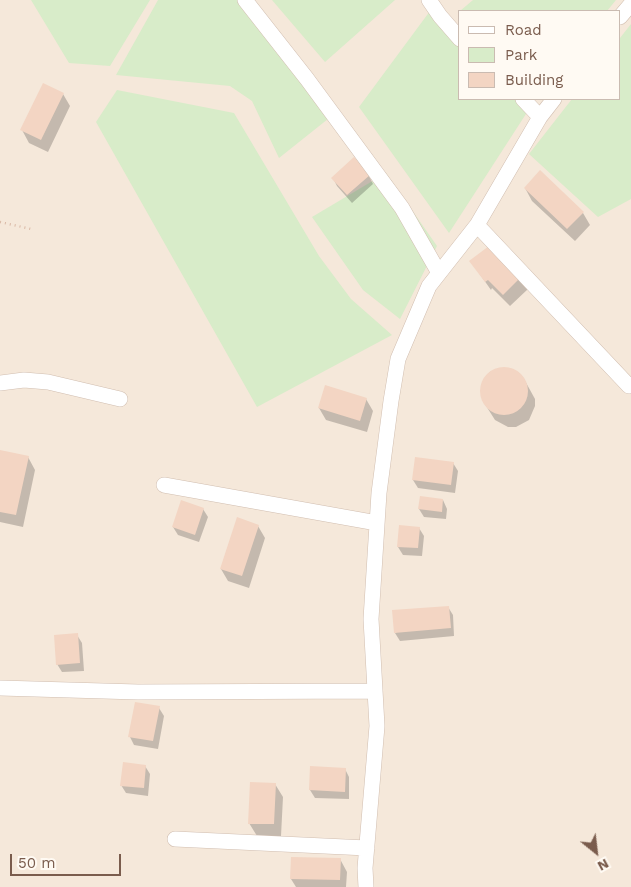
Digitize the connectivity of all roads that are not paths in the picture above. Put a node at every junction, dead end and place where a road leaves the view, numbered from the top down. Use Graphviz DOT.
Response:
graph roads {
  1 [pos="245,0"];
  2 [pos="428,0"];
  3 [pos="631,4"];
  4 [pos="621,16"];
  5 [pos="458,37"];
  6 [pos="524,100"];
  7 [pos="553,100"];
  8 [pos="540,117"];
  9 [pos="477,225"];
  10 [pos="438,272"];
  11 [pos="0,383"];
  12 [pos="629,386"];
  13 [pos="120,399"];
  14 [pos="164,484"];
  15 [pos="377,523"];
  16 [pos="0,688"];
  17 [pos="374,691"];
  18 [pos="175,839"];
  19 [pos="367,848"];
  20 [pos="366,887"];
  1 -- 10 [label="street"];
  2 -- 5 [label="street"];
  3 -- 4 [label="street"];
  6 -- 8 [label="street"];
  7 -- 8 [label="street"];
  8 -- 9 [label="street"];
  9 -- 10 [label="street"];
  9 -- 12 [label="street"];
  10 -- 15 [label="street"];
  11 -- 13 [label="street"];
  14 -- 15 [label="street"];
  15 -- 17 [label="street"];
  16 -- 17 [label="street"];
  17 -- 19 [label="street"];
  18 -- 19 [label="street"];
  19 -- 20 [label="street"];
}
